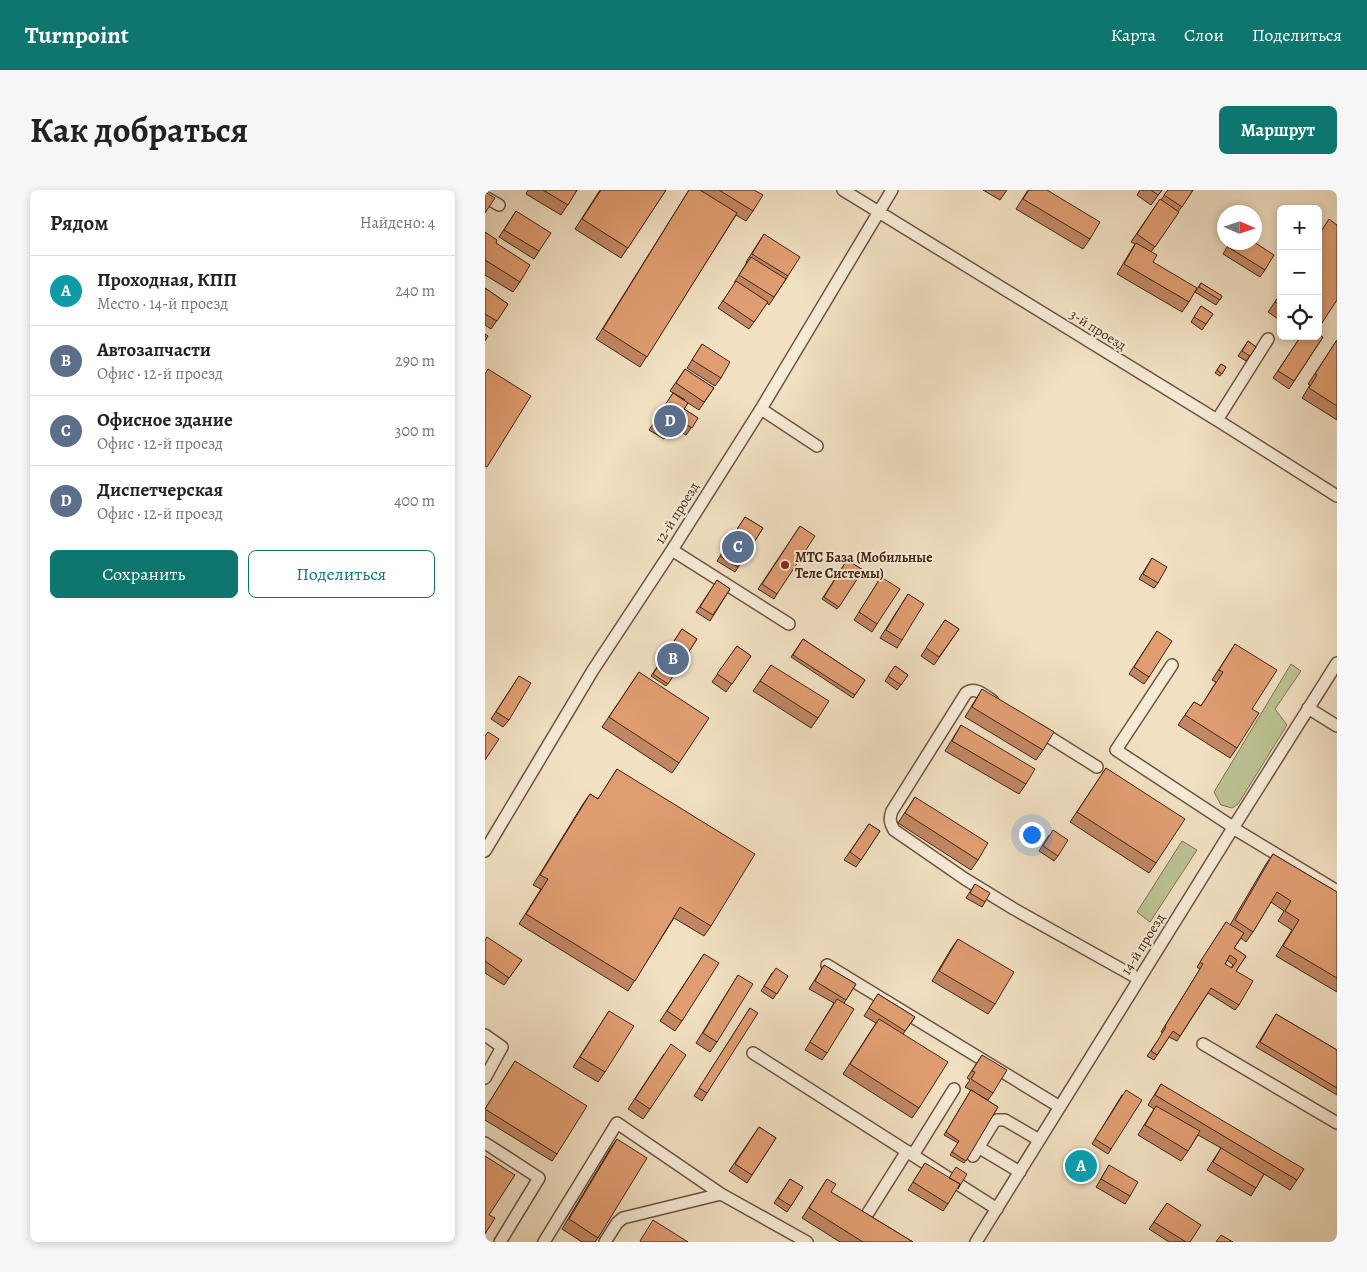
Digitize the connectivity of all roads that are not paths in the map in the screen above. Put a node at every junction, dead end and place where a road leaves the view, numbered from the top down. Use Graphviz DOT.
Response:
graph roads {
  1 [pos="843,190"];
  2 [pos="893,190"];
  3 [pos="485,197"];
  4 [pos="499,205"];
  5 [pos="878,212"];
  6 [pos="1269,339"];
  7 [pos="761,409"];
  8 [pos="1217,420"];
  9 [pos="817,446"];
  10 [pos="1337,496"];
  11 [pos="672,550"];
  12 [pos="789,624"];
  13 [pos="1337,663"];
  14 [pos="1172,665"];
  15 [pos="1000,705"];
  16 [pos="1308,708"];
  17 [pos="1032,726"];
  18 [pos="1337,726"];
  19 [pos="1097,768"];
  20 [pos="1233,827"];
  21 [pos="485,851"];
  22 [pos="1337,890"];
  23 [pos="827,965"];
  24 [pos="1139,979"];
  25 [pos="485,1035"];
  26 [pos="1203,1044"];
  27 [pos="753,1053"];
  28 [pos="485,1078"];
  29 [pos="954,1089"];
  30 [pos="1060,1107"];
  31 [pos="1337,1123"];
  32 [pos="1039,1140"];
  33 [pos="485,1143"];
  34 [pos="910,1153"];
  35 [pos="1020,1172"];
  36 [pos="721,1194"];
  37 [pos="997,1209"];
  38 [pos="867,1213"];
  39 [pos="546,1239"];
  40 [pos="499,1242"];
  41 [pos="558,1242"];
  42 [pos="605,1242"];
  43 [pos="807,1242"];
  44 [pos="976,1242"];
  1 -- 5 [label="street, 3-й проезд"];
  2 -- 5 [label="street, 12-й проезд"];
  3 -- 4 [label="street"];
  5 -- 7 [label="street, 12-й проезд"];
  5 -- 8 [label="street, 3-й проезд"];
  6 -- 8 [label="street"];
  7 -- 9 [label="street"];
  7 -- 11 [label="street, 12-й проезд"];
  8 -- 10 [label="street, 3-й проезд"];
  11 -- 12 [label="street"];
  11 -- 21 [label="street, 12-й проезд"];
  13 -- 16 [label="street, 14-й проезд"];
  14 -- 20 [label="street"];
  15 -- 24 [label="street"];
  16 -- 18 [label="street"];
  16 -- 20 [label="street, 14-й проезд"];
  17 -- 19 [label="street"];
  20 -- 22 [label="street"];
  20 -- 24 [label="street, 14-й проезд"];
  23 -- 30 [label="street"];
  24 -- 30 [label="street, 14-й проезд"];
  25 -- 28 [label="street"];
  26 -- 31 [label="street"];
  27 -- 34 [label="street"];
  29 -- 34 [label="street"];
  30 -- 32 [label="street, 14-й проезд"];
  32 -- 35 [label="street, 14-й проезд"];
  32 -- 35 [label="street"];
  33 -- 40 [label="street"];
  34 -- 37 [label="street"];
  34 -- 38 [label="street"];
  35 -- 37 [label="street, 14-й проезд"];
  36 -- 39 [label="street"];
  36 -- 42 [label="street"];
  36 -- 43 [label="street"];
  37 -- 44 [label="street, 14-й проезд"];
  39 -- 41 [label="street"];
}
